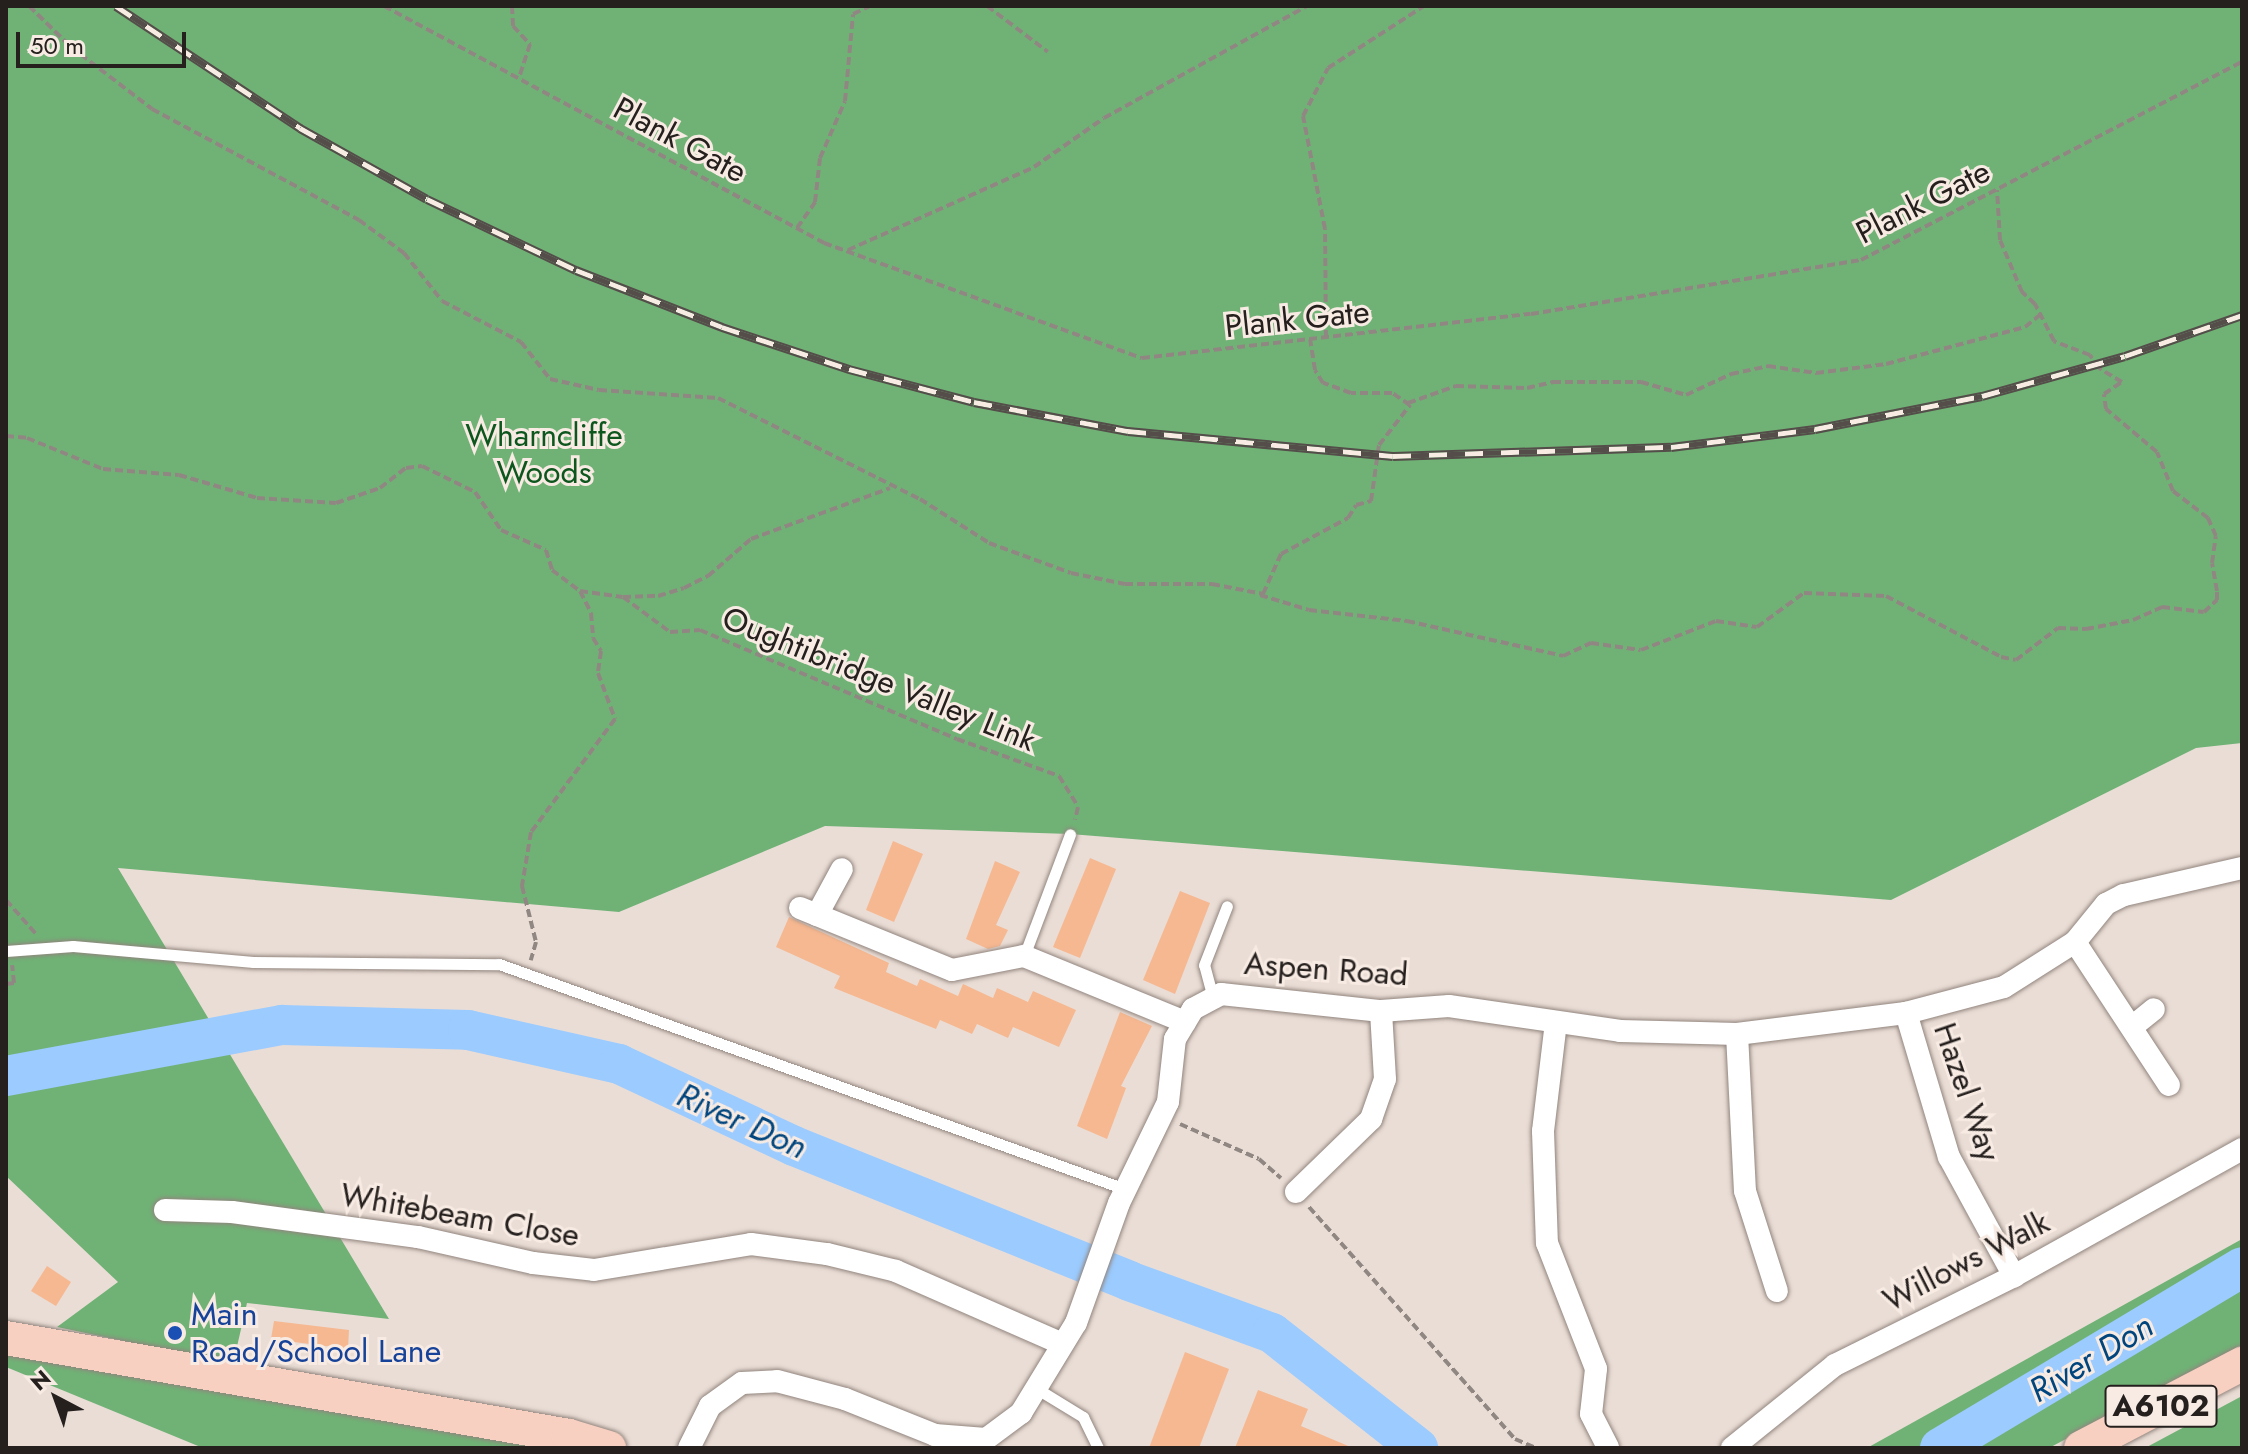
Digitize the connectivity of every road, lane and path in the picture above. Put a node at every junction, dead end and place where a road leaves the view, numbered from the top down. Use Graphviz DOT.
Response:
graph roads {
  1 [pos="29,6"];
  2 [pos="384,6"];
  3 [pos="512,6"];
  4 [pos="870,6"];
  5 [pos="987,6"];
  6 [pos="1307,6"];
  7 [pos="1424,6"];
  8 [pos="1048,52"];
  9 [pos="2242,62"];
  10 [pos="519,78"];
  11 [pos="1997,190"];
  12 [pos="797,228"];
  13 [pos="846,250"];
  14 [pos="2040,315"];
  15 [pos="1326,338"];
  16 [pos="1310,339"];
  17 [pos="1408,403"];
  18 [pos="6,436"];
  19 [pos="893,488"];
  20 [pos="580,591"];
  21 [pos="1250,592"];
  22 [pos="623,597"];
  23 [pos="1070,834"];
  24 [pos="2242,868"];
  25 [pos="842,869"];
  26 [pos="6,900"];
  27 [pos="1227,906"];
  28 [pos="2075,942"];
  29 [pos="51,950"];
  30 [pos="8,951"];
  31 [pos="1024,956"];
  32 [pos="526,974"];
  33 [pos="6,984"];
  34 [pos="1213,998"];
  35 [pos="2154,1009"];
  36 [pos="1381,1011"];
  37 [pos="1906,1013"];
  38 [pos="1185,1022"];
  39 [pos="1556,1022"];
  40 [pos="2132,1027"];
  41 [pos="1737,1034"];
  42 [pos="2169,1085"];
  43 [pos="1161,1116"];
  44 [pos="2242,1149"];
  45 [pos="1296,1192"];
  46 [pos="1122,1196"];
  47 [pos="165,1210"];
  48 [pos="2014,1276"];
  49 [pos="1777,1291"];
  50 [pos="6,1338"];
  51 [pos="1062,1344"];
  52 [pos="2242,1364"];
  53 [pos="1039,1390"];
  54 [pos="609,1448"];
  55 [pos="689,1448"];
  56 [pos="1098,1448"];
  57 [pos="1536,1448"];
  58 [pos="1608,1448"];
  59 [pos="1732,1448"];
  60 [pos="2081,1448"];
  1 -- 19 [label="path"];
  2 -- 10 [label="path, Plank Gate"];
  3 -- 10 [label="path"];
  4 -- 12 [label="path"];
  5 -- 8 [label="path"];
  6 -- 13 [label="path"];
  7 -- 15 [label="path"];
  9 -- 11 [label="path, Plank Gate"];
  10 -- 12 [label="path, Plank Gate"];
  11 -- 14 [label="path"];
  11 -- 15 [label="path, Plank Gate"];
  12 -- 13 [label="path, Plank Gate"];
  13 -- 16 [label="path, Plank Gate"];
  14 -- 17 [label="path"];
  14 -- 21 [label="path"];
  15 -- 16 [label="path, Plank Gate"];
  16 -- 17 [label="path"];
  17 -- 21 [label="path"];
  18 -- 20 [label="path"];
  19 -- 21 [label="path"];
  19 -- 22 [label="path"];
  20 -- 22 [label="path, Oughtibridge Valley Link"];
  20 -- 32 [label="path"];
  22 -- 23 [label="path, Oughtibridge Valley Link"];
  23 -- 31 [label="lane"];
  24 -- 28 [label="street, Aspen Road"];
  25 -- 31 [label="street"];
  26 -- 29 [label="path"];
  27 -- 34 [label="lane"];
  28 -- 37 [label="street, Aspen Road"];
  28 -- 40 [label="street"];
  29 -- 30 [label="lane"];
  29 -- 32 [label="lane"];
  30 -- 33 [label="path"];
  31 -- 38 [label="street"];
  32 -- 46 [label="lane"];
  34 -- 36 [label="street, Aspen Road"];
  34 -- 38 [label="street, Aspen Road"];
  35 -- 40 [label="street"];
  36 -- 39 [label="street, Aspen Road"];
  36 -- 45 [label="street"];
  37 -- 41 [label="street, Aspen Road"];
  37 -- 48 [label="street, Hazel Way"];
  38 -- 43 [label="street"];
  39 -- 41 [label="street, Aspen Road"];
  39 -- 58 [label="street"];
  40 -- 42 [label="street"];
  41 -- 49 [label="street"];
  43 -- 45 [label="path"];
  43 -- 46 [label="street"];
  44 -- 48 [label="street, Willows Walk"];
  45 -- 57 [label="path"];
  46 -- 51 [label="street"];
  47 -- 51 [label="street, Whitebeam Close"];
  48 -- 59 [label="street, Willows Walk"];
  50 -- 54 [label="main road"];
  51 -- 53 [label="street"];
  52 -- 60 [label="main road, A6102"];
  53 -- 55 [label="street"];
  53 -- 56 [label="lane"];
}
